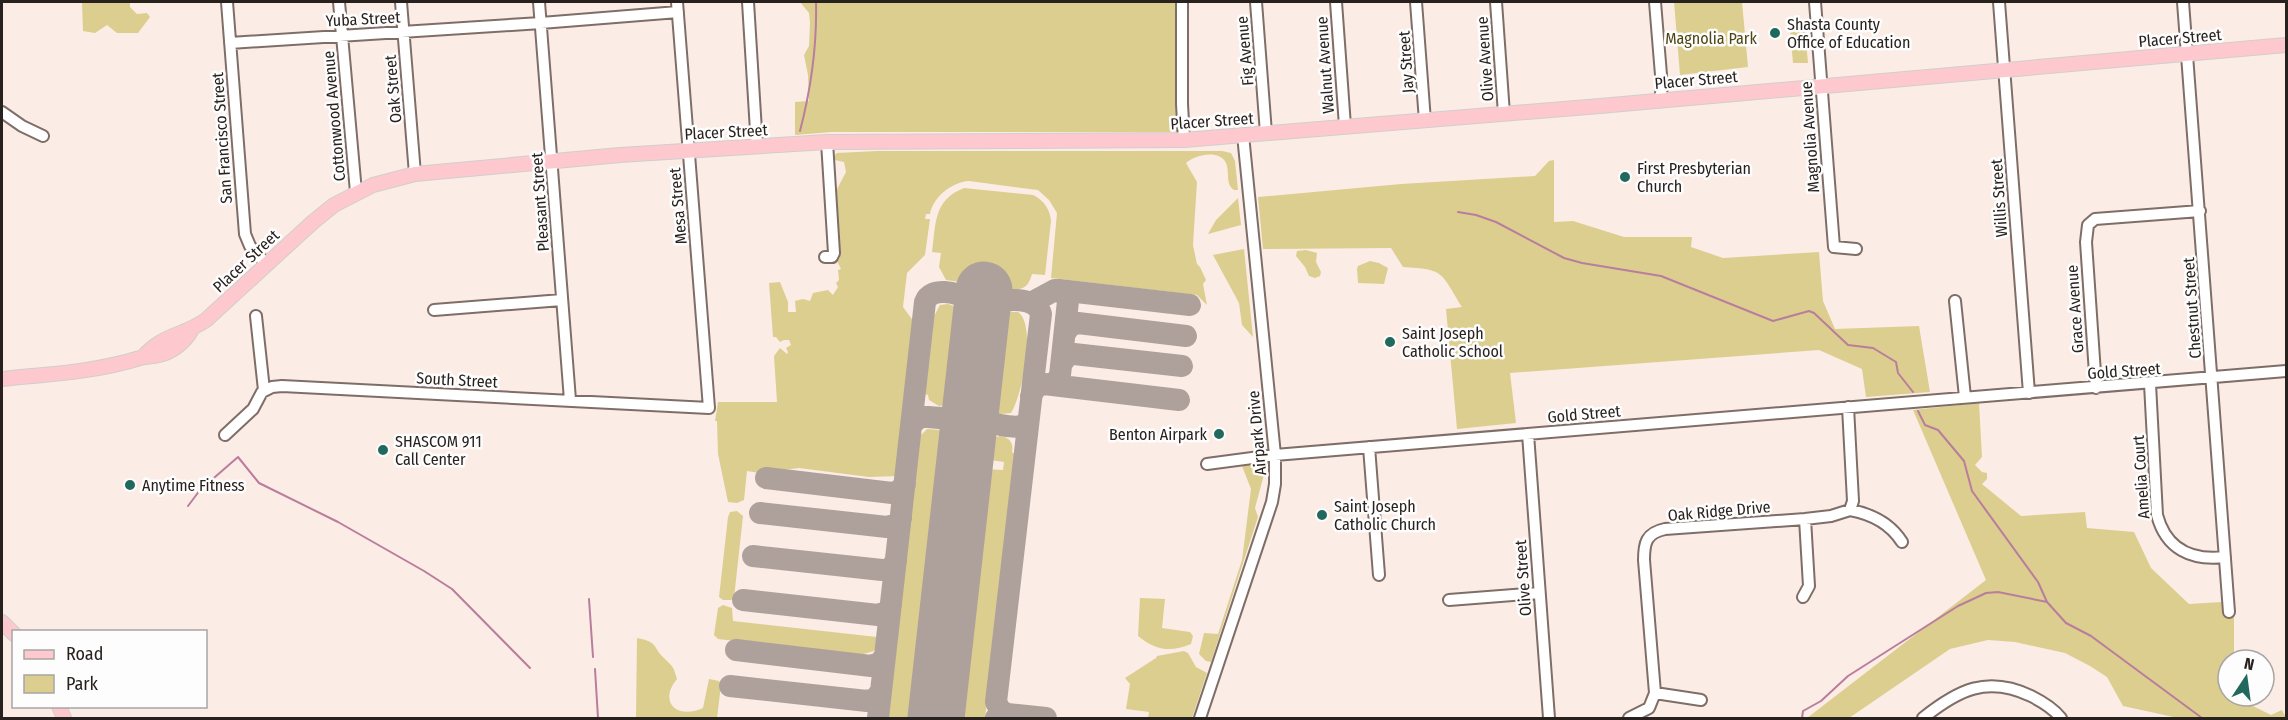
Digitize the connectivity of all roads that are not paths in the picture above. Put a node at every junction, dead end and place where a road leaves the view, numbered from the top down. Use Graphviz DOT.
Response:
graph roads {
  1 [pos="226,2"];
  2 [pos="339,2"];
  3 [pos="401,2"];
  4 [pos="539,2"];
  5 [pos="748,2"];
  6 [pos="1182,2"];
  7 [pos="1256,2"];
  8 [pos="1336,2"];
  9 [pos="1416,2"];
  10 [pos="1496,2"];
  11 [pos="1655,2"];
  12 [pos="1815,2"];
  13 [pos="1999,2"];
  14 [pos="2183,2"];
  15 [pos="677,7"];
  16 [pos="541,23"];
  17 [pos="404,32"];
  18 [pos="341,34"];
  19 [pos="230,43"];
  20 [pos="2286,45"];
  21 [pos="2186,53"];
  22 [pos="2005,69"];
  23 [pos="1821,85"];
  24 [pos="1660,100"];
  25 [pos="2,112"];
  26 [pos="1504,114"];
  27 [pos="1425,121"];
  28 [pos="1345,126"];
  29 [pos="1266,133"];
  30 [pos="1243,135"];
  31 [pos="43,136"];
  32 [pos="1184,140"];
  33 [pos="827,142"];
  34 [pos="758,147"];
  35 [pos="688,150"];
  36 [pos="552,161"];
  37 [pos="415,174"];
  38 [pos="356,192"];
  39 [pos="2200,211"];
  40 [pos="1856,249"];
  41 [pos="825,257"];
  42 [pos="266,264"];
  43 [pos="562,300"];
  44 [pos="1955,301"];
  45 [pos="434,310"];
  46 [pos="256,316"];
  47 [pos="2286,371"];
  48 [pos="2,379"];
  49 [pos="2212,379"];
  50 [pos="2150,384"];
  51 [pos="2096,388"];
  52 [pos="264,390"];
  53 [pos="2029,393"];
  54 [pos="1965,397"];
  55 [pos="570,400"];
  56 [pos="1848,407"];
  57 [pos="709,408"];
  58 [pos="1528,434"];
  59 [pos="225,435"];
  60 [pos="1369,447"];
  61 [pos="1275,455"];
  62 [pos="1207,465"];
  63 [pos="1850,510"];
  64 [pos="1805,519"];
  65 [pos="1902,542"];
  66 [pos="2225,557"];
  67 [pos="1379,575"];
  68 [pos="1539,593"];
  69 [pos="1803,597"];
  70 [pos="1449,600"];
  71 [pos="2229,612"];
  72 [pos="1655,693"];
  73 [pos="1701,700"];
  74 [pos="1200,718"];
  75 [pos="1549,718"];
  76 [pos="1629,718"];
  77 [pos="1923,718"];
  78 [pos="2061,718"];
  1 -- 19 [label="street, San Francisco Street"];
  2 -- 18 [label="street, Cottonwood Avenue"];
  3 -- 17 [label="street, Oak Street"];
  4 -- 16 [label="street, Pleasant Street"];
  5 -- 34 [label="street"];
  6 -- 32 [label="street"];
  7 -- 29 [label="street, Fig Avenue"];
  8 -- 28 [label="street, Walnut Avenue"];
  9 -- 27 [label="street, Jay Street"];
  10 -- 26 [label="street, Olive Avenue"];
  11 -- 24 [label="street"];
  12 -- 23 [label="street, Magnolia Avenue"];
  13 -- 22 [label="street, Willis Street"];
  14 -- 21 [label="street, Chestnut Street"];
  15 -- 16 [label="street, Yuba Street"];
  15 -- 35 [label="street, Mesa Street"];
  16 -- 17 [label="street, Yuba Street"];
  16 -- 36 [label="street, Pleasant Street"];
  17 -- 18 [label="street, Yuba Street"];
  17 -- 37 [label="street, Oak Street"];
  18 -- 19 [label="street, Yuba Street"];
  18 -- 38 [label="street, Cottonwood Avenue"];
  19 -- 42 [label="street, San Francisco Street"];
  20 -- 21 [label="main road, Placer Street"];
  21 -- 22 [label="main road, Placer Street"];
  21 -- 39 [label="street, Chestnut Street"];
  22 -- 23 [label="main road, Placer Street"];
  22 -- 53 [label="street, Willis Street"];
  23 -- 24 [label="main road, Placer Street"];
  23 -- 40 [label="street, Magnolia Avenue"];
  24 -- 26 [label="main road, Placer Street"];
  25 -- 31 [label="street"];
  26 -- 27 [label="main road, Placer Street"];
  27 -- 28 [label="main road, Placer Street"];
  28 -- 29 [label="main road, Placer Street"];
  29 -- 30 [label="main road, Placer Street"];
  30 -- 32 [label="main road, Placer Street"];
  30 -- 61 [label="street, Airpark Drive"];
  32 -- 33 [label="main road, Placer Street"];
  33 -- 34 [label="main road, Placer Street"];
  33 -- 41 [label="street"];
  34 -- 35 [label="main road, Placer Street"];
  35 -- 36 [label="main road, Placer Street"];
  35 -- 57 [label="street, Mesa Street"];
  36 -- 37 [label="main road, Placer Street"];
  36 -- 43 [label="street, Pleasant Street"];
  37 -- 38 [label="main road, Placer Street"];
  38 -- 42 [label="main road, Placer Street"];
  39 -- 49 [label="street, Chestnut Street"];
  39 -- 51 [label="street, Grace Avenue"];
  42 -- 48 [label="main road, Placer Street"];
  43 -- 45 [label="street"];
  43 -- 55 [label="street, Pleasant Street"];
  44 -- 54 [label="street"];
  46 -- 52 [label="street"];
  47 -- 49 [label="street, Gold Street"];
  49 -- 50 [label="street, Gold Street"];
  49 -- 66 [label="street, Chestnut Street"];
  50 -- 51 [label="street, Gold Street"];
  50 -- 66 [label="street, Amelia Court"];
  51 -- 53 [label="street, Gold Street"];
  52 -- 55 [label="street, South Street"];
  52 -- 59 [label="street"];
  53 -- 54 [label="street, Gold Street"];
  54 -- 56 [label="street, Gold Street"];
  55 -- 57 [label="street, South Street"];
  56 -- 58 [label="street, Gold Street"];
  56 -- 63 [label="street"];
  58 -- 60 [label="street, Gold Street"];
  58 -- 68 [label="street, Olive Street"];
  60 -- 61 [label="street, Gold Street"];
  60 -- 67 [label="street"];
  61 -- 62 [label="street, Gold Street"];
  61 -- 74 [label="street, Airpark Drive"];
  63 -- 64 [label="street, Oak Ridge Drive"];
  63 -- 65 [label="street"];
  64 -- 69 [label="street"];
  64 -- 72 [label="street, Oak Ridge Drive"];
  66 -- 71 [label="street, Chestnut Street"];
  68 -- 70 [label="street"];
  68 -- 75 [label="street, Olive Street"];
  72 -- 73 [label="street"];
  72 -- 76 [label="street"];
  77 -- 78 [label="street"];
}
